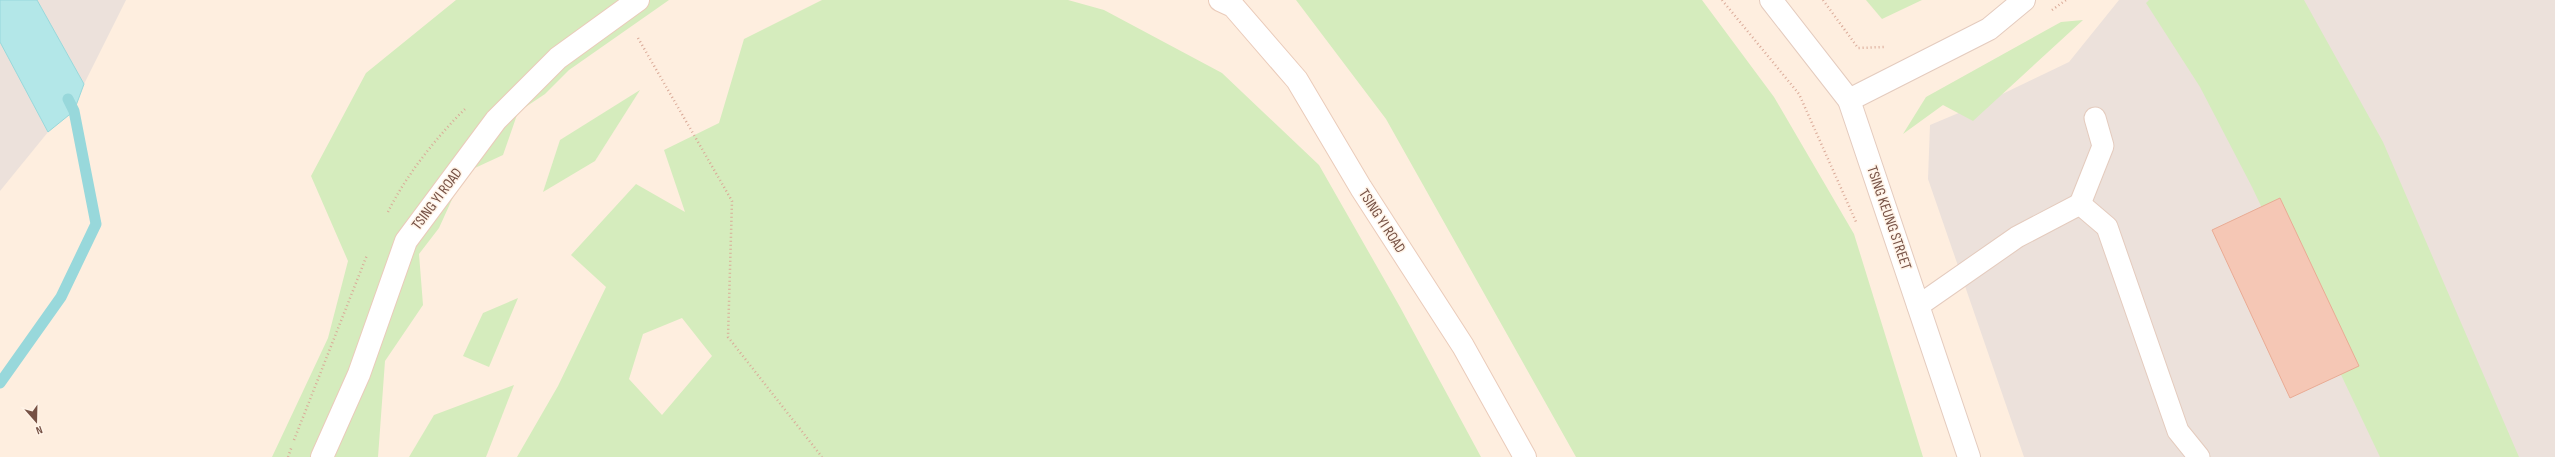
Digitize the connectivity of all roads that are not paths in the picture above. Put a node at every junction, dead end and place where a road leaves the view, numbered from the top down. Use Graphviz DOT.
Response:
graph roads {
  1 [pos="1220,0"];
  2 [pos="1771,0"];
  3 [pos="2024,0"];
  4 [pos="630,6"];
  5 [pos="1849,100"];
  6 [pos="2095,118"];
  7 [pos="2080,204"];
  8 [pos="1918,306"];
  9 [pos="322,457"];
  10 [pos="1525,457"];
  11 [pos="1969,457"];
  12 [pos="2199,457"];
  1 -- 10 [label="main road, TSING YI ROAD"];
  2 -- 5 [label="main road, TSING KEUNG STREET"];
  3 -- 5 [label="main road"];
  4 -- 9 [label="main road, TSING YI ROAD"];
  5 -- 8 [label="main road, TSING KEUNG STREET"];
  6 -- 7 [label="lane"];
  7 -- 8 [label="lane"];
  7 -- 12 [label="lane"];
  8 -- 11 [label="main road, TSING KEUNG STREET"];
}
